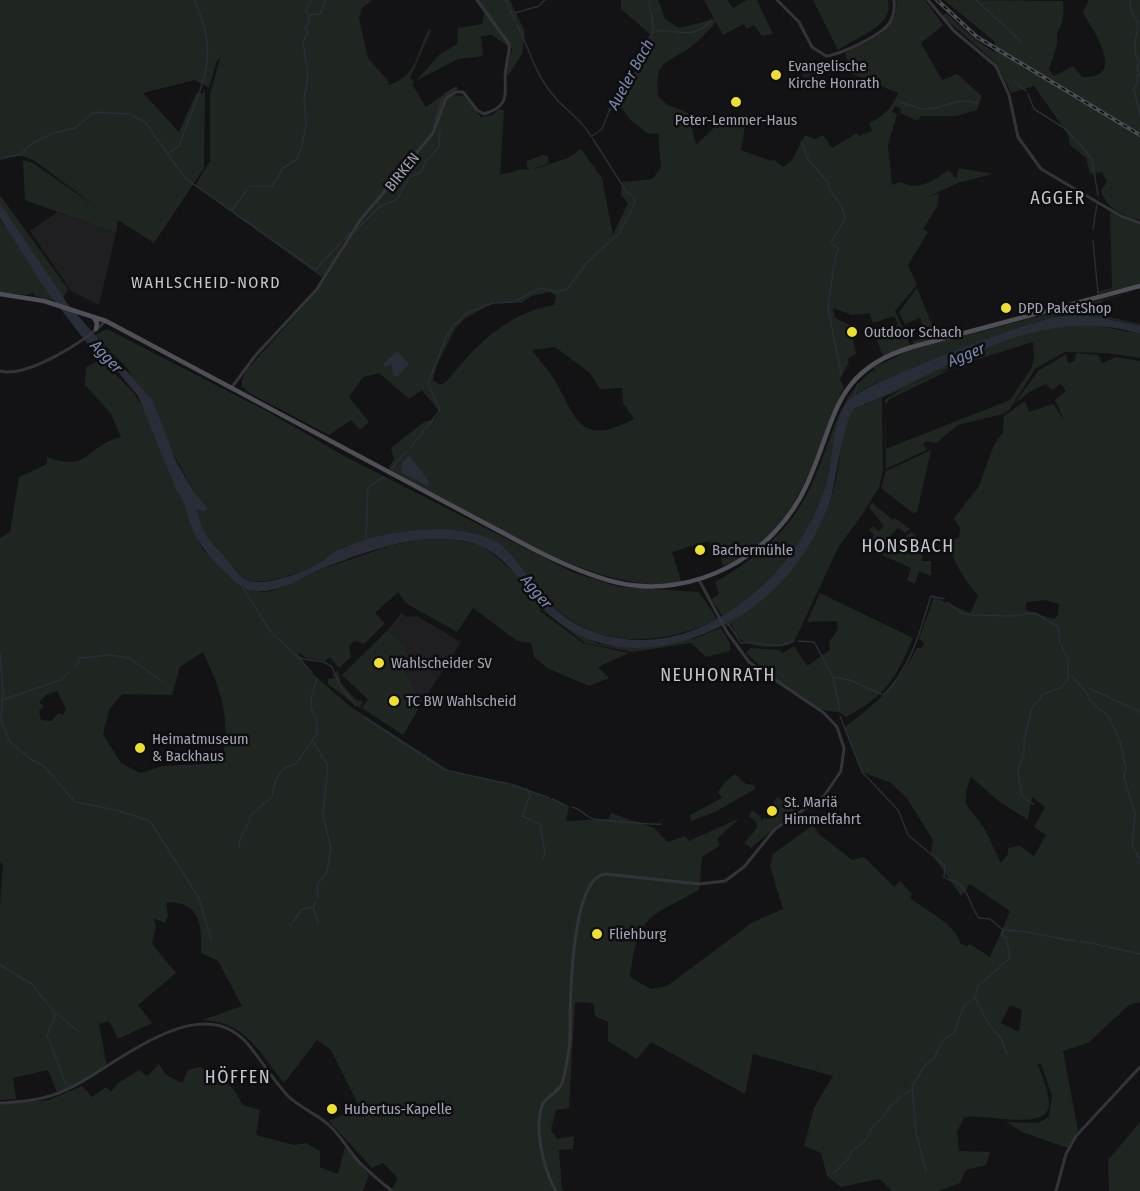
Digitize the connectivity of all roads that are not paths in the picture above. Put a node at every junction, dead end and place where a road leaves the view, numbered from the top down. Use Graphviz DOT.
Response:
graph roads {
  1 [pos="477,0"];
  2 [pos="777,0"];
  3 [pos="894,0"];
  4 [pos="928,0"];
  5 [pos="1140,223"];
  6 [pos="1140,286"];
  7 [pos="0,294"];
  8 [pos="87,314"];
  9 [pos="106,321"];
  10 [pos="95,329"];
  11 [pos="0,371"];
  12 [pos="232,387"];
  13 [pos="699,580"];
  14 [pos="1140,1067"];
  15 [pos="0,1103"];
  16 [pos="392,1191"];
  17 [pos="556,1191"];
  18 [pos="1056,1191"];
  1 -- 12 [label="street, BIRKEN"];
  2 -- 3 [label="street"];
  4 -- 5 [label="street"];
  6 -- 13 [label="main road"];
  7 -- 8 [label="main road"];
  8 -- 9 [label="main road"];
  8 -- 10 [label="main road"];
  9 -- 10 [label="street"];
  9 -- 12 [label="main road"];
  10 -- 11 [label="street"];
  12 -- 13 [label="main road"];
  13 -- 17 [label="street"];
  14 -- 18 [label="street"];
  15 -- 16 [label="street"];
}
